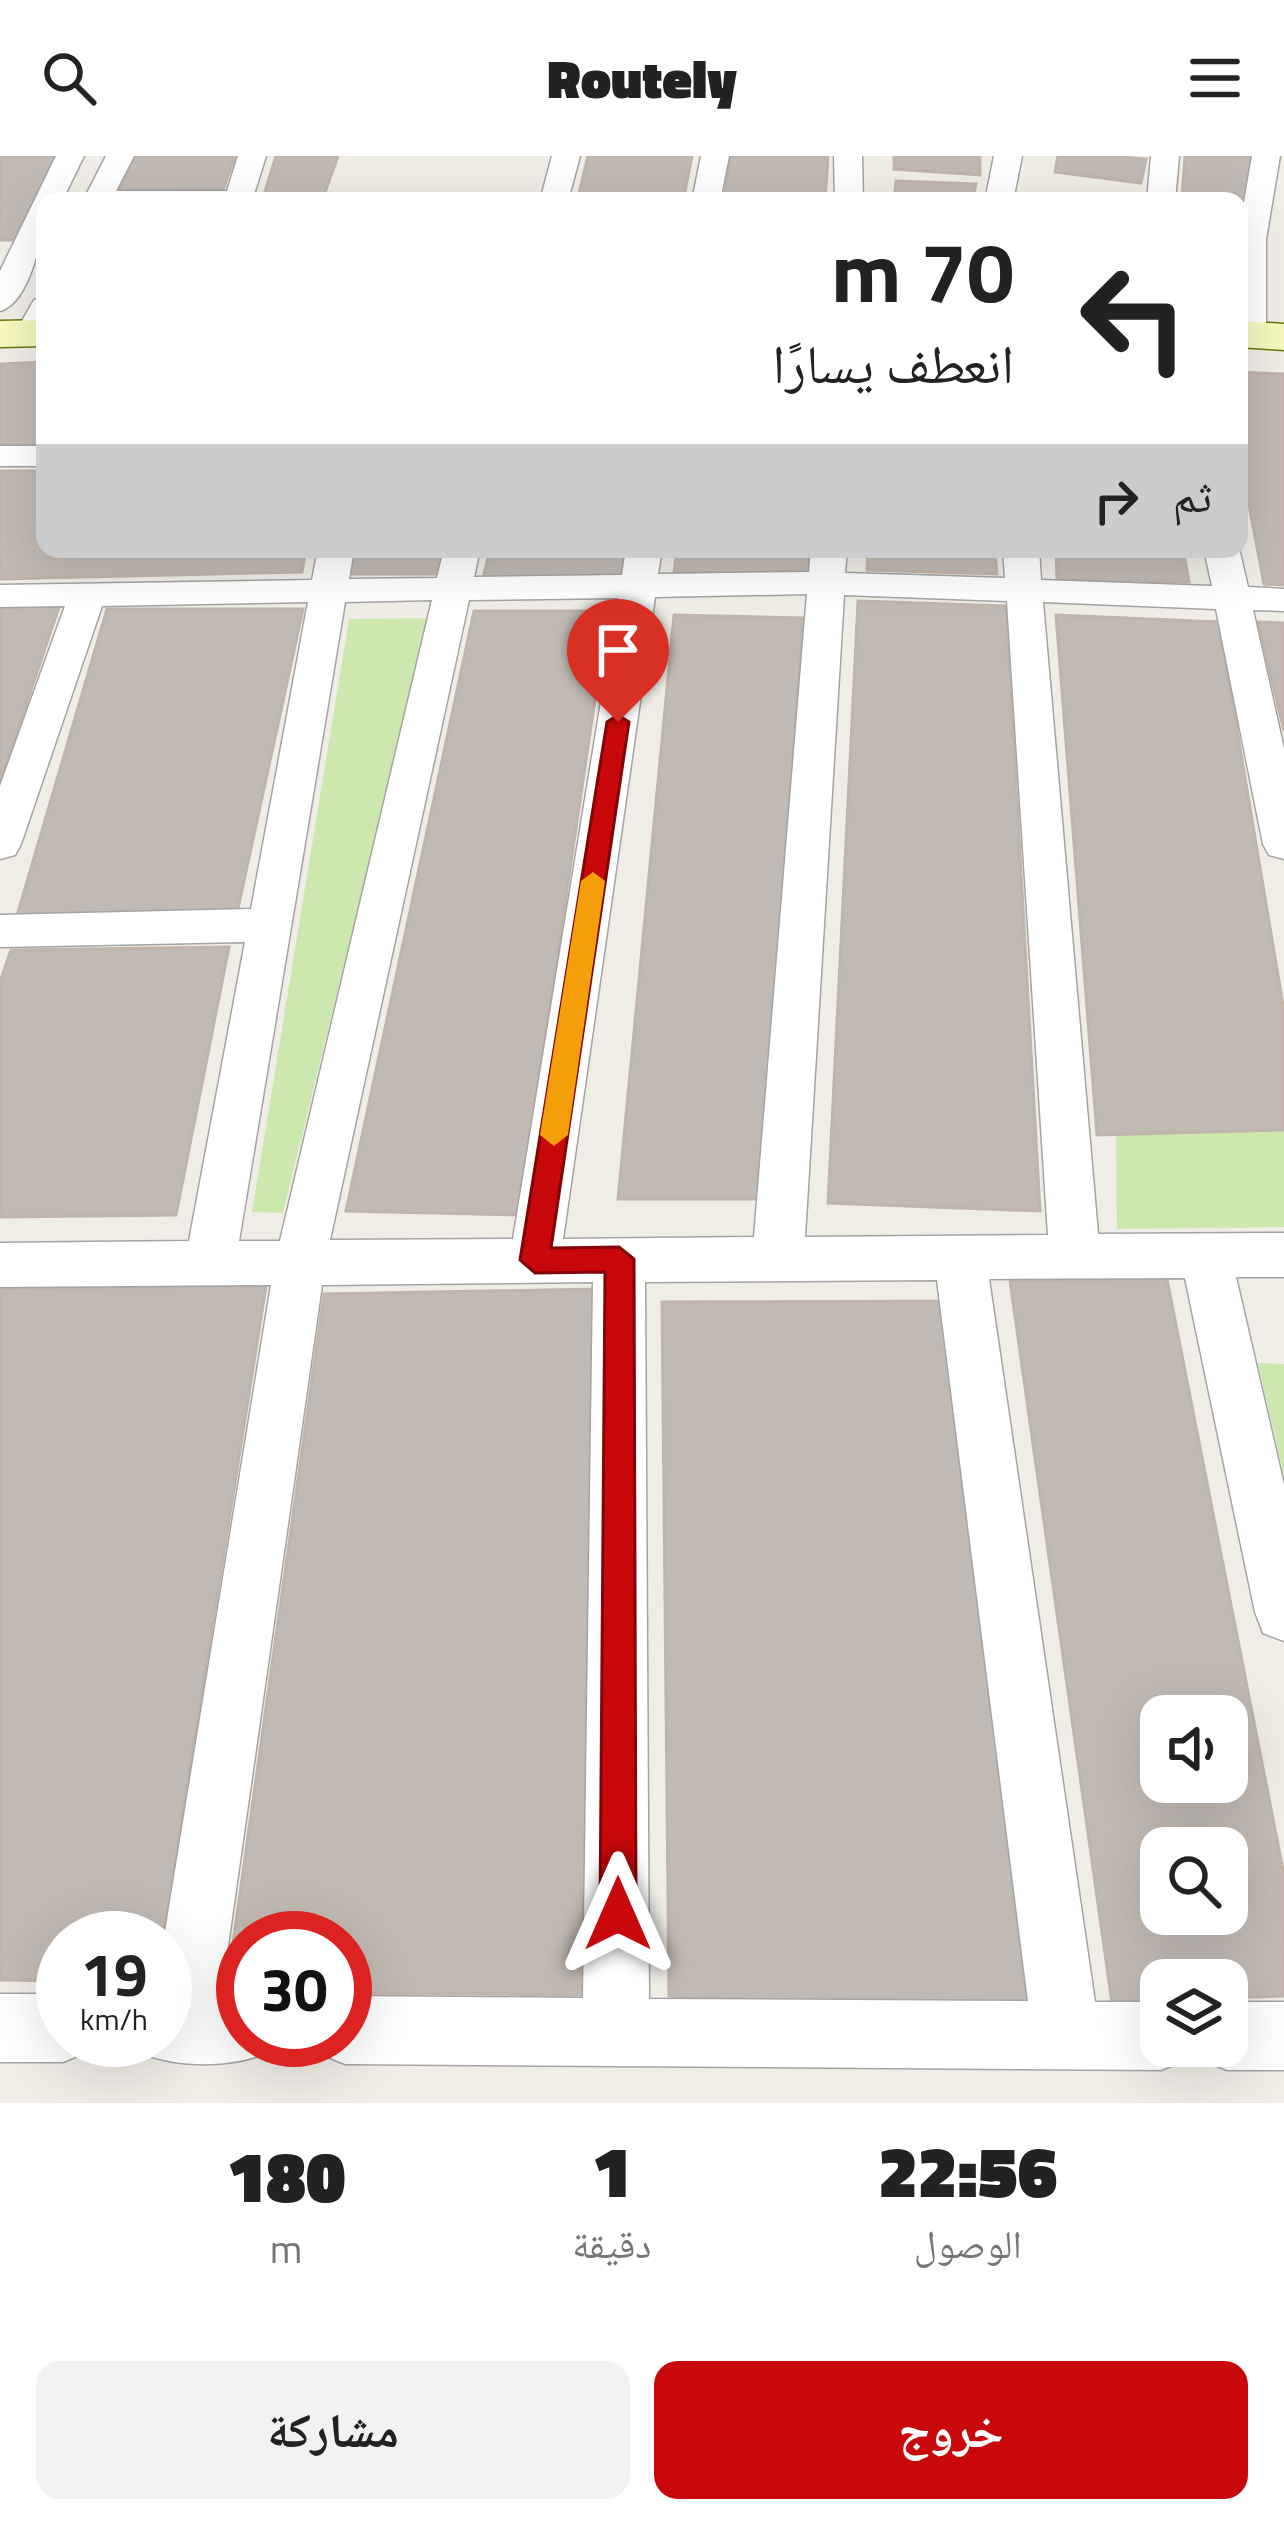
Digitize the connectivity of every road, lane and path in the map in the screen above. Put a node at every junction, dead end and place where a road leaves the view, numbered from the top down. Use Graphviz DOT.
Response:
graph roads {
  1 [pos="70,156"];
  2 [pos="120,156"];
  3 [pos="252,156"];
  4 [pos="566,156"];
  5 [pos="715,156"];
  6 [pos="848,156"];
  7 [pos="1008,156"];
  8 [pos="1165,156"];
  9 [pos="1266,156"];
  10 [pos="53,192"];
  11 [pos="102,192"];
  12 [pos="241,192"];
  13 [pos="556,192"];
  14 [pos="708,192"];
  15 [pos="848,192"];
  16 [pos="1001,192"];
  17 [pos="1162,192"];
  18 [pos="1248,226"];
  19 [pos="24,248"];
  20 [pos="1248,260"];
  21 [pos="0,302"];
  22 [pos="1258,335"];
  23 [pos="0,456"];
  24 [pos="36,456"];
  25 [pos="334,558"];
  26 [pos="459,558"];
  27 [pos="1224,558"];
  28 [pos="828,566"];
  29 [pos="641,568"];
  30 [pos="1022,570"];
  31 [pos="450,592"];
  32 [pos="329,593"];
  33 [pos="0,596"];
  34 [pos="87,596"];
  35 [pos="1230,596"];
  36 [pos="1284,600"];
  37 [pos="0,844"];
  38 [pos="1284,844"];
  39 [pos="269,925"];
  40 [pos="0,931"];
  41 [pos="1206,1255"];
  42 [pos="1284,1255"];
  43 [pos="1076,1256"];
  44 [pos="960,1257"];
  45 [pos="778,1258"];
  46 [pos="619,1259"];
  47 [pos="535,1260"];
  48 [pos="300,1262"];
  49 [pos="210,1263"];
  50 [pos="0,1265"];
  51 [pos="1284,1612"];
  52 [pos="0,2028"];
  53 [pos="36,2028"];
  54 [pos="197,2029"];
  55 [pos="372,2030"];
  56 [pos="616,2031"];
  57 [pos="1066,2035"];
  58 [pos="1140,2036"];
  59 [pos="1248,2036"];
  60 [pos="1284,2036"];
  1 -- 10 [label="street"];
  2 -- 11 [label="street"];
  3 -- 12 [label="street"];
  4 -- 13 [label="street"];
  5 -- 14 [label="street"];
  6 -- 15 [label="street"];
  7 -- 16 [label="street"];
  8 -- 17 [label="street"];
  9 -- 18 [label="street"];
  19 -- 21 [label="street"];
  20 -- 22 [label="street"];
  23 -- 24 [label="street"];
  25 -- 32 [label="street"];
  26 -- 31 [label="street"];
  27 -- 35 [label="street"];
  28 -- 29 [label="street"];
  28 -- 30 [label="street"];
  28 -- 45 [label="street"];
  29 -- 31 [label="street"];
  29 -- 47 [label="street"];
  30 -- 35 [label="street"];
  30 -- 43 [label="street"];
  31 -- 32 [label="street"];
  31 -- 48 [label="street"];
  32 -- 34 [label="street"];
  32 -- 39 [label="street"];
  33 -- 34 [label="street"];
  34 -- 37 [label="street"];
  35 -- 36 [label="street"];
  35 -- 38 [label="street"];
  39 -- 40 [label="street"];
  39 -- 49 [label="street"];
  41 -- 42 [label="street"];
  41 -- 43 [label="street"];
  41 -- 51 [label="street"];
  43 -- 44 [label="street"];
  44 -- 45 [label="street"];
  44 -- 57 [label="street"];
  45 -- 46 [label="street"];
  46 -- 47 [label="street"];
  46 -- 56 [label="street"];
  47 -- 48 [label="street"];
  48 -- 49 [label="street"];
  48 -- 54 [label="street"];
  49 -- 50 [label="street"];
  52 -- 53 [label="street"];
  55 -- 56 [label="street"];
  56 -- 57 [label="street"];
  57 -- 58 [label="street"];
  59 -- 60 [label="street"];
}
